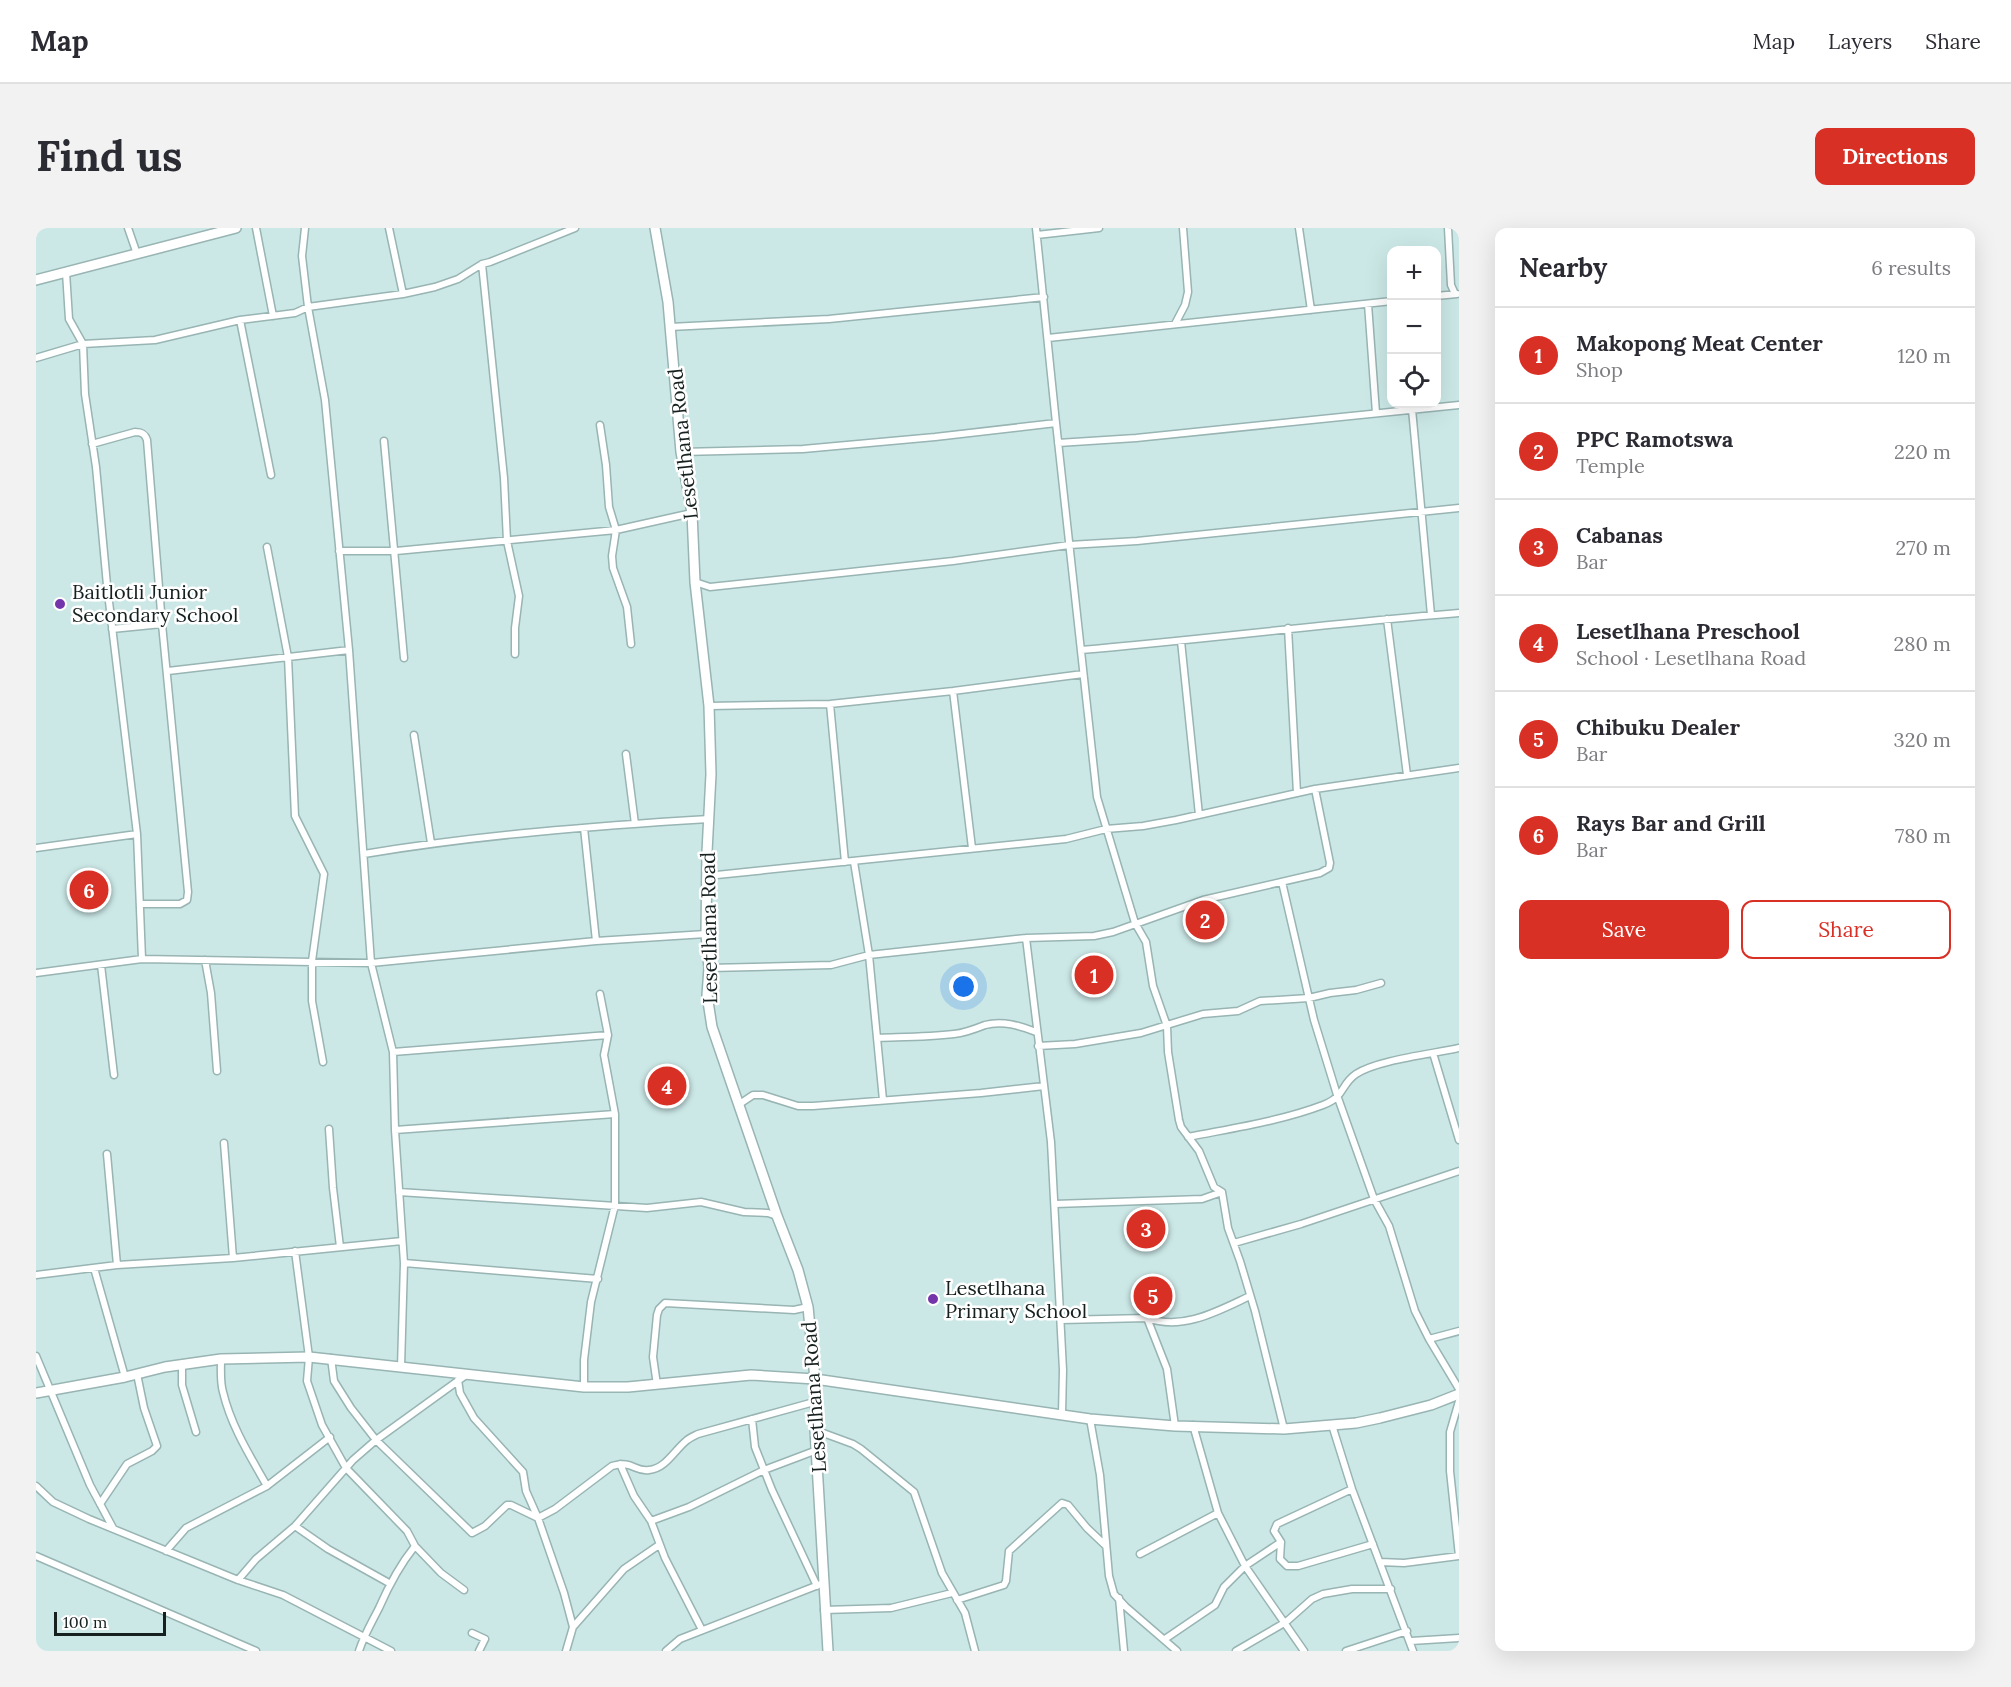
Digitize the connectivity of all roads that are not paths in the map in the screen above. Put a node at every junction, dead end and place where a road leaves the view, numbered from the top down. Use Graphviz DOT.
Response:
graph roads {
  1 [pos="128,228"];
  2 [pos="236,228"];
  3 [pos="256,228"];
  4 [pos="306,228"];
  5 [pos="389,228"];
  6 [pos="575,228"];
  7 [pos="655,228"];
  8 [pos="1100,228"];
  9 [pos="1183,228"];
  10 [pos="1299,228"];
  11 [pos="1448,228"];
  12 [pos="1037,231"];
  13 [pos="137,254"];
  14 [pos="482,264"];
  15 [pos="66,272"];
  16 [pos="36,280"];
  17 [pos="403,294"];
  18 [pos="1457,294"];
  19 [pos="1441,296"];
  20 [pos="1044,297"];
  21 [pos="1387,302"];
  22 [pos="1368,304"];
  23 [pos="308,308"];
  24 [pos="1311,310"];
  25 [pos="273,316"];
  26 [pos="240,320"];
  27 [pos="1175,324"];
  28 [pos="670,327"];
  29 [pos="1048,338"];
  30 [pos="83,344"];
  31 [pos="36,358"];
  32 [pos="1459,405"];
  33 [pos="1412,409"];
  34 [pos="1376,413"];
  35 [pos="1056,423"];
  36 [pos="600,425"];
  37 [pos="384,441"];
  38 [pos="1058,443"];
  39 [pos="92,444"];
  40 [pos="681,452"];
  41 [pos="271,475"];
  42 [pos="1459,508"];
  43 [pos="1423,512"];
  44 [pos="692,513"];
  45 [pos="616,530"];
  46 [pos="507,541"];
  47 [pos="1069,545"];
  48 [pos="267,547"];
  49 [pos="339,551"];
  50 [pos="396,551"];
  51 [pos="695,582"];
  52 [pos="1459,613"];
  53 [pos="1431,615"];
  54 [pos="1387,619"];
  55 [pos="162,624"];
  56 [pos="1288,628"];
  57 [pos="112,629"];
  58 [pos="1181,641"];
  59 [pos="631,644"];
  60 [pos="349,650"];
  61 [pos="1081,650"];
  62 [pos="515,654"];
  63 [pos="288,657"];
  64 [pos="404,658"];
  65 [pos="168,670"];
  66 [pos="1083,674"];
  67 [pos="953,691"];
  68 [pos="830,704"];
  69 [pos="709,706"];
  70 [pos="414,735"];
  71 [pos="626,754"];
  72 [pos="1459,768"];
  73 [pos="1407,776"];
  74 [pos="1315,789"];
  75 [pos="1297,793"];
  76 [pos="1199,815"];
  77 [pos="709,819"];
  78 [pos="635,824"];
  79 [pos="584,828"];
  80 [pos="1106,829"];
  81 [pos="137,834"];
  82 [pos="431,843"];
  83 [pos="36,848"];
  84 [pos="972,848"];
  85 [pos="364,854"];
  86 [pos="845,862"];
  87 [pos="854,862"];
  88 [pos="707,876"];
  89 [pos="1282,882"];
  90 [pos="140,904"];
  91 [pos="1135,923"];
  92 [pos="706,934"];
  93 [pos="1026,938"];
  94 [pos="596,941"];
  95 [pos="869,956"];
  96 [pos="141,959"];
  97 [pos="205,960"];
  98 [pos="312,962"];
  99 [pos="371,963"];
  100 [pos="101,965"];
  101 [pos="709,968"];
  102 [pos="36,973"];
  103 [pos="1381,983"];
  104 [pos="600,994"];
  105 [pos="1309,998"];
  106 [pos="1167,1026"];
  107 [pos="1036,1032"];
  108 [pos="608,1035"];
  109 [pos="878,1038"];
  110 [pos="1038,1046"];
  111 [pos="1459,1048"];
  112 [pos="393,1052"];
  113 [pos="1433,1053"];
  114 [pos="323,1062"];
  115 [pos="217,1071"];
  116 [pos="114,1075"];
  117 [pos="1044,1086"];
  118 [pos="1338,1098"];
  119 [pos="884,1100"];
  120 [pos="738,1105"];
  121 [pos="615,1114"];
  122 [pos="329,1129"];
  123 [pos="395,1130"];
  124 [pos="1188,1137"];
  125 [pos="1459,1140"];
  126 [pos="224,1143"];
  127 [pos="107,1154"];
  128 [pos="1459,1171"];
  129 [pos="399,1192"];
  130 [pos="1222,1192"];
  131 [pos="1374,1199"];
  132 [pos="1055,1204"];
  133 [pos="615,1205"];
  134 [pos="777,1216"];
  135 [pos="402,1241"];
  136 [pos="1234,1243"];
  137 [pos="340,1247"];
  138 [pos="295,1251"];
  139 [pos="233,1258"];
  140 [pos="404,1263"];
  141 [pos="117,1265"];
  142 [pos="94,1268"];
  143 [pos="36,1275"];
  144 [pos="598,1279"];
  145 [pos="1250,1296"];
  146 [pos="808,1307"];
  147 [pos="1147,1318"];
  148 [pos="1061,1320"];
  149 [pos="1459,1331"];
  150 [pos="1429,1339"];
  151 [pos="36,1356"];
  152 [pos="309,1357"];
  153 [pos="332,1358"];
  154 [pos="221,1359"];
  155 [pos="182,1365"];
  156 [pos="401,1367"];
  157 [pos="468,1373"];
  158 [pos="137,1374"];
  159 [pos="125,1377"];
  160 [pos="815,1379"];
  161 [pos="458,1380"];
  162 [pos="657,1385"];
  163 [pos="584,1387"];
  164 [pos="1459,1389"];
  165 [pos="49,1390"];
  166 [pos="36,1393"];
  167 [pos="1459,1394"];
  168 [pos="1459,1401"];
  169 [pos="814,1402"];
  170 [pos="1062,1414"];
  171 [pos="752,1419"];
  172 [pos="1090,1419"];
  173 [pos="1193,1425"];
  174 [pos="1332,1425"];
  175 [pos="1175,1426"];
  176 [pos="1284,1429"];
  177 [pos="815,1430"];
  178 [pos="196,1432"];
  179 [pos="330,1437"];
  180 [pos="376,1440"];
  181 [pos="817,1450"];
  182 [pos="620,1464"];
  183 [pos="346,1468"];
  184 [pos="764,1470"];
  185 [pos="36,1486"];
  186 [pos="267,1486"];
  187 [pos="1352,1489"];
  188 [pos="100,1504"];
  189 [pos="1218,1513"];
  190 [pos="538,1518"];
  191 [pos="651,1521"];
  192 [pos="295,1526"];
  193 [pos="113,1529"];
  194 [pos="1281,1542"];
  195 [pos="1373,1544"];
  196 [pos="659,1545"];
  197 [pos="415,1546"];
  198 [pos="1107,1546"];
  199 [pos="166,1551"];
  200 [pos="1140,1554"];
  201 [pos="36,1556"];
  202 [pos="1459,1556"];
  203 [pos="1380,1562"];
  204 [pos="1245,1566"];
  205 [pos="238,1580"];
  206 [pos="389,1583"];
  207 [pos="821,1584"];
  208 [pos="1391,1589"];
  209 [pos="464,1590"];
  210 [pos="952,1593"];
  211 [pos="1119,1598"];
  212 [pos="957,1600"];
  213 [pos="824,1610"];
  214 [pos="1286,1622"];
  215 [pos="573,1627"];
  216 [pos="702,1630"];
  217 [pos="1407,1631"];
  218 [pos="472,1633"];
  219 [pos="363,1637"];
  220 [pos="1459,1638"];
  221 [pos="1165,1639"];
  222 [pos="1411,1641"];
  223 [pos="256,1651"];
  224 [pos="359,1651"];
  225 [pos="391,1651"];
  226 [pos="479,1651"];
  227 [pos="566,1651"];
  228 [pos="666,1651"];
  229 [pos="828,1651"];
  230 [pos="975,1651"];
  231 [pos="1124,1651"];
  232 [pos="1177,1651"];
  233 [pos="1236,1651"];
  234 [pos="1304,1651"];
  235 [pos="1346,1651"];
  236 [pos="1413,1651"];
  1 -- 13 [label="street"];
  2 -- 13 [label="street"];
  3 -- 25 [label="street"];
  4 -- 23 [label="street"];
  5 -- 17 [label="street"];
  6 -- 14 [label="street"];
  7 -- 28 [label="street, Lesetlhana Road"];
  8 -- 12 [label="street"];
  9 -- 27 [label="street"];
  10 -- 24 [label="street"];
  11 -- 18 [label="street"];
  12 -- 20 [label="street"];
  13 -- 15 [label="street"];
  14 -- 17 [label="street"];
  14 -- 46 [label="street"];
  15 -- 16 [label="street"];
  15 -- 30 [label="street"];
  17 -- 23 [label="street"];
  18 -- 19 [label="street"];
  20 -- 28 [label="street"];
  20 -- 29 [label="street"];
  21 -- 22 [label="street"];
  22 -- 24 [label="street"];
  22 -- 34 [label="street"];
  23 -- 25 [label="street"];
  23 -- 49 [label="street"];
  24 -- 27 [label="street"];
  25 -- 26 [label="street"];
  26 -- 30 [label="street"];
  26 -- 41 [label="street"];
  27 -- 29 [label="street"];
  28 -- 40 [label="street, Lesetlhana Road"];
  29 -- 35 [label="street"];
  30 -- 31 [label="street"];
  30 -- 39 [label="street"];
  32 -- 33 [label="street"];
  33 -- 34 [label="street"];
  33 -- 43 [label="street"];
  34 -- 38 [label="street"];
  35 -- 38 [label="street"];
  35 -- 40 [label="street"];
  36 -- 45 [label="street"];
  37 -- 50 [label="street"];
  38 -- 47 [label="street"];
  39 -- 55 [label="street"];
  39 -- 57 [label="street"];
  40 -- 44 [label="street, Lesetlhana Road"];
  42 -- 43 [label="street"];
  43 -- 47 [label="street"];
  43 -- 53 [label="street"];
  44 -- 45 [label="street"];
  44 -- 51 [label="street, Lesetlhana Road"];
  45 -- 46 [label="street"];
  45 -- 59 [label="street"];
  46 -- 50 [label="street"];
  46 -- 62 [label="street"];
  47 -- 51 [label="street"];
  47 -- 61 [label="street"];
  48 -- 63 [label="street"];
  49 -- 50 [label="street"];
  49 -- 60 [label="street"];
  50 -- 64 [label="street"];
  51 -- 69 [label="street, Lesetlhana Road"];
  52 -- 53 [label="street"];
  53 -- 54 [label="street"];
  54 -- 56 [label="street"];
  54 -- 73 [label="street"];
  55 -- 57 [label="street"];
  55 -- 65 [label="street"];
  56 -- 58 [label="street"];
  56 -- 75 [label="street"];
  57 -- 81 [label="street"];
  58 -- 61 [label="street"];
  58 -- 76 [label="street"];
  60 -- 63 [label="street"];
  60 -- 85 [label="street"];
  61 -- 66 [label="street"];
  63 -- 65 [label="street"];
  63 -- 98 [label="street"];
  65 -- 90 [label="street"];
  66 -- 67 [label="street"];
  66 -- 80 [label="street"];
  67 -- 68 [label="street"];
  67 -- 84 [label="street"];
  68 -- 69 [label="street"];
  68 -- 86 [label="street"];
  69 -- 77 [label="street, Lesetlhana Road"];
  70 -- 82 [label="street"];
  71 -- 78 [label="street"];
  72 -- 73 [label="street"];
  73 -- 74 [label="street"];
  74 -- 75 [label="street"];
  74 -- 89 [label="street"];
  75 -- 76 [label="street"];
  76 -- 80 [label="street"];
  77 -- 78 [label="street"];
  77 -- 88 [label="street, Lesetlhana Road"];
  78 -- 79 [label="street"];
  79 -- 82 [label="street"];
  79 -- 94 [label="street"];
  80 -- 84 [label="street"];
  80 -- 91 [label="street"];
  81 -- 83 [label="street"];
  81 -- 90 [label="street"];
  82 -- 85 [label="street"];
  84 -- 87 [label="street"];
  85 -- 99 [label="street"];
  86 -- 87 [label="street"];
  86 -- 88 [label="street"];
  87 -- 95 [label="street"];
  88 -- 92 [label="street, Lesetlhana Road"];
  89 -- 91 [label="street"];
  89 -- 105 [label="street"];
  90 -- 96 [label="street"];
  91 -- 93 [label="street"];
  91 -- 106 [label="street"];
  92 -- 94 [label="street"];
  92 -- 101 [label="street, Lesetlhana Road"];
  93 -- 95 [label="street"];
  93 -- 107 [label="street"];
  94 -- 99 [label="street"];
  95 -- 101 [label="street"];
  95 -- 109 [label="street"];
  96 -- 97 [label="street"];
  96 -- 100 [label="street"];
  97 -- 98 [label="street"];
  97 -- 115 [label="street"];
  98 -- 99 [label="street"];
  98 -- 114 [label="street"];
  99 -- 112 [label="street"];
  100 -- 102 [label="street"];
  100 -- 116 [label="street"];
  101 -- 120 [label="street, Lesetlhana Road"];
  103 -- 105 [label="street"];
  104 -- 108 [label="street"];
  105 -- 106 [label="street"];
  105 -- 118 [label="street"];
  106 -- 110 [label="street"];
  106 -- 124 [label="street"];
  107 -- 109 [label="street"];
  107 -- 110 [label="street"];
  108 -- 112 [label="street"];
  108 -- 121 [label="street"];
  109 -- 119 [label="street"];
  110 -- 117 [label="street"];
  111 -- 113 [label="street"];
  112 -- 123 [label="street"];
  113 -- 118 [label="street"];
  113 -- 125 [label="street"];
  117 -- 119 [label="street"];
  117 -- 132 [label="street"];
  118 -- 124 [label="street"];
  118 -- 131 [label="street"];
  119 -- 120 [label="street"];
  120 -- 134 [label="street, Lesetlhana Road"];
  121 -- 123 [label="street"];
  121 -- 133 [label="street"];
  122 -- 137 [label="street"];
  123 -- 129 [label="street"];
  124 -- 130 [label="street"];
  126 -- 139 [label="street"];
  127 -- 141 [label="street"];
  128 -- 131 [label="street"];
  129 -- 133 [label="street"];
  129 -- 135 [label="street"];
  130 -- 132 [label="street"];
  130 -- 136 [label="street"];
  131 -- 136 [label="street"];
  131 -- 150 [label="street"];
  132 -- 148 [label="street"];
  133 -- 134 [label="street"];
  133 -- 144 [label="street"];
  134 -- 146 [label="street, Lesetlhana Road"];
  135 -- 137 [label="street"];
  135 -- 140 [label="street"];
  136 -- 145 [label="street"];
  137 -- 138 [label="street"];
  138 -- 139 [label="street"];
  138 -- 152 [label="street"];
  139 -- 141 [label="street"];
  140 -- 144 [label="street"];
  140 -- 156 [label="street"];
  141 -- 142 [label="street"];
  142 -- 143 [label="street"];
  142 -- 159 [label="street"];
  144 -- 163 [label="street"];
  145 -- 147 [label="street"];
  145 -- 176 [label="street"];
  146 -- 160 [label="street, Lesetlhana Road"];
  146 -- 162 [label="street"];
  147 -- 148 [label="street"];
  147 -- 175 [label="street"];
  148 -- 170 [label="street"];
  149 -- 150 [label="street"];
  150 -- 164 [label="street"];
  151 -- 165 [label="street"];
  152 -- 153 [label="street"];
  152 -- 154 [label="street"];
  152 -- 179 [label="street"];
  153 -- 156 [label="street"];
  153 -- 180 [label="street"];
  154 -- 155 [label="street"];
  154 -- 186 [label="street"];
  155 -- 158 [label="street"];
  155 -- 178 [label="street"];
  156 -- 157 [label="street"];
  157 -- 161 [label="street"];
  157 -- 163 [label="street"];
  158 -- 159 [label="street"];
  158 -- 188 [label="street"];
  159 -- 165 [label="street"];
  160 -- 162 [label="street"];
  160 -- 169 [label="street, Lesetlhana Road"];
  160 -- 170 [label="street"];
  161 -- 180 [label="street"];
  161 -- 190 [label="street"];
  162 -- 163 [label="street"];
  165 -- 166 [label="street"];
  165 -- 188 [label="street"];
  167 -- 174 [label="street"];
  168 -- 202 [label="street"];
  169 -- 171 [label="street"];
  169 -- 177 [label="street, Lesetlhana Road"];
  170 -- 172 [label="street"];
  171 -- 182 [label="street"];
  171 -- 184 [label="street"];
  172 -- 175 [label="street"];
  172 -- 198 [label="street"];
  173 -- 175 [label="street"];
  173 -- 176 [label="street"];
  173 -- 189 [label="street"];
  174 -- 176 [label="street"];
  174 -- 187 [label="street"];
  177 -- 181 [label="street, Lesetlhana Road"];
  177 -- 210 [label="street"];
  179 -- 183 [label="street"];
  179 -- 186 [label="street"];
  180 -- 183 [label="street"];
  180 -- 190 [label="street"];
  181 -- 184 [label="street"];
  181 -- 207 [label="street, Lesetlhana Road"];
  182 -- 190 [label="street"];
  182 -- 191 [label="street"];
  183 -- 192 [label="street"];
  183 -- 197 [label="street"];
  184 -- 191 [label="street"];
  184 -- 207 [label="street"];
  185 -- 193 [label="street"];
  186 -- 199 [label="street"];
  187 -- 194 [label="street"];
  187 -- 195 [label="street"];
  188 -- 193 [label="street"];
  189 -- 200 [label="street"];
  189 -- 204 [label="street"];
  190 -- 215 [label="street"];
  191 -- 196 [label="street"];
  192 -- 205 [label="street"];
  192 -- 206 [label="street"];
  193 -- 199 [label="street"];
  194 -- 195 [label="street"];
  194 -- 204 [label="street"];
  195 -- 203 [label="street"];
  196 -- 215 [label="street"];
  196 -- 216 [label="street"];
  197 -- 206 [label="street"];
  197 -- 209 [label="street"];
  198 -- 211 [label="street"];
  198 -- 212 [label="street"];
  199 -- 205 [label="street"];
  201 -- 223 [label="street"];
  202 -- 203 [label="street"];
  203 -- 208 [label="street"];
  204 -- 214 [label="street"];
  204 -- 221 [label="street"];
  205 -- 219 [label="street"];
  206 -- 219 [label="street"];
  207 -- 213 [label="street, Lesetlhana Road"];
  207 -- 216 [label="street"];
  208 -- 214 [label="street"];
  208 -- 217 [label="street"];
  210 -- 212 [label="street"];
  210 -- 213 [label="street"];
  211 -- 221 [label="street"];
  211 -- 231 [label="street"];
  212 -- 230 [label="street"];
  213 -- 229 [label="street, Lesetlhana Road"];
  214 -- 233 [label="street"];
  214 -- 234 [label="street"];
  215 -- 227 [label="street"];
  216 -- 228 [label="street"];
  217 -- 222 [label="street"];
  217 -- 235 [label="street"];
  218 -- 226 [label="street"];
  219 -- 224 [label="street"];
  219 -- 225 [label="street"];
  220 -- 222 [label="street"];
  221 -- 232 [label="street"];
  222 -- 236 [label="street"];
}
